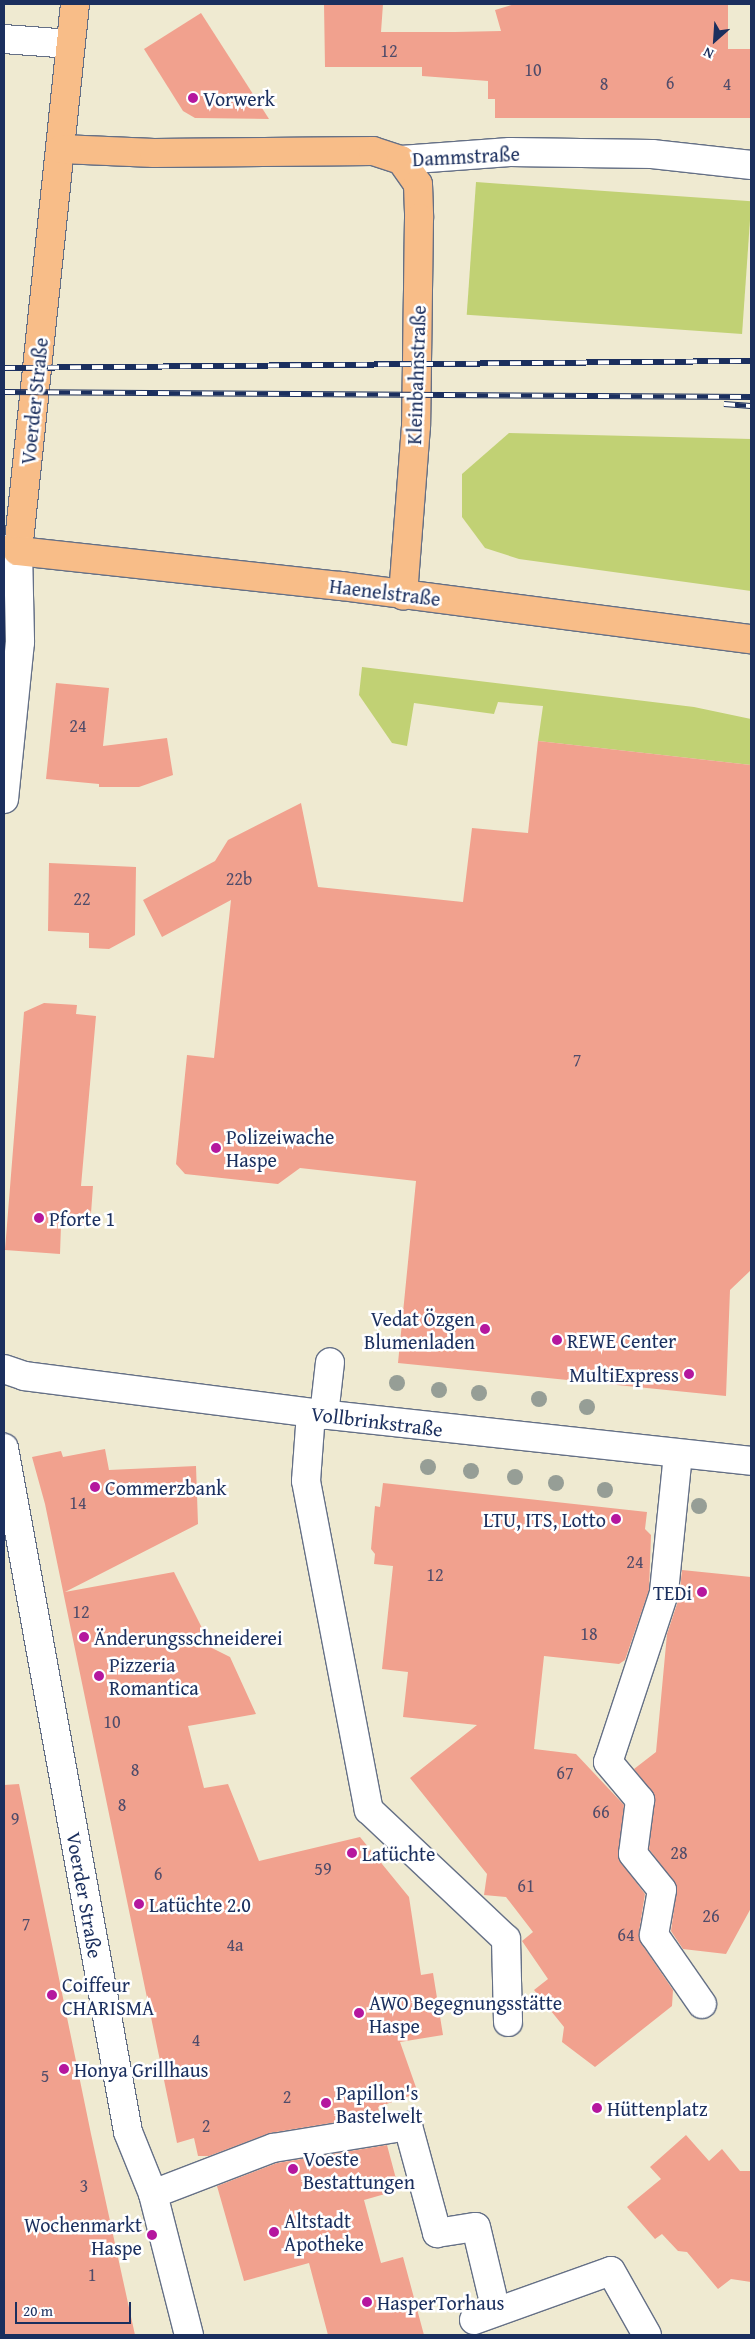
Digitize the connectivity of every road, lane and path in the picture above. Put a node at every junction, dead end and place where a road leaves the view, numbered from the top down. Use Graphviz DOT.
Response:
graph roads {
  1 [pos="75,4"];
  2 [pos="4,39"];
  3 [pos="70,44"];
  4 [pos="61,149"];
  5 [pos="400,160"];
  6 [pos="751,165"];
  7 [pos="11,550"];
  8 [pos="403,596"];
  9 [pos="751,639"];
  10 [pos="4,798"];
  11 [pos="330,1362"];
  12 [pos="4,1369"];
  13 [pos="318,1414"];
  14 [pos="4,1448"];
  15 [pos="678,1454"];
  16 [pos="751,1461"];
  17 [pos="702,2004"];
  18 [pos="508,2022"];
  19 [pos="153,2194"];
  20 [pos="492,2294"];
  21 [pos="474,2320"];
  22 [pos="189,2335"];
  23 [pos="647,2335"];
  1 -- 3 [label="main road, Voerder Straße"];
  2 -- 3 [label="street"];
  3 -- 4 [label="main road, Voerder Straße"];
  4 -- 5 [label="main road, Dammstraße"];
  4 -- 7 [label="main road, Voerder Straße"];
  5 -- 6 [label="street, Dammstraße"];
  5 -- 8 [label="main road, Kleinbahnstraße"];
  7 -- 8 [label="main road, Haenelstraße"];
  7 -- 10 [label="street, Voerder Straße"];
  8 -- 9 [label="main road, Haenelstraße"];
  11 -- 13 [label="street"];
  12 -- 13 [label="street, Vollbrinkstraße"];
  13 -- 15 [label="street, Vollbrinkstraße"];
  13 -- 18 [label="street"];
  14 -- 19 [label="street, Voerder Straße"];
  15 -- 16 [label="street, Vollbrinkstraße"];
  15 -- 17 [label="street"];
  19 -- 20 [label="street"];
  19 -- 22 [label="street, Voerder Straße"];
  21 -- 23 [label="street"];
}
